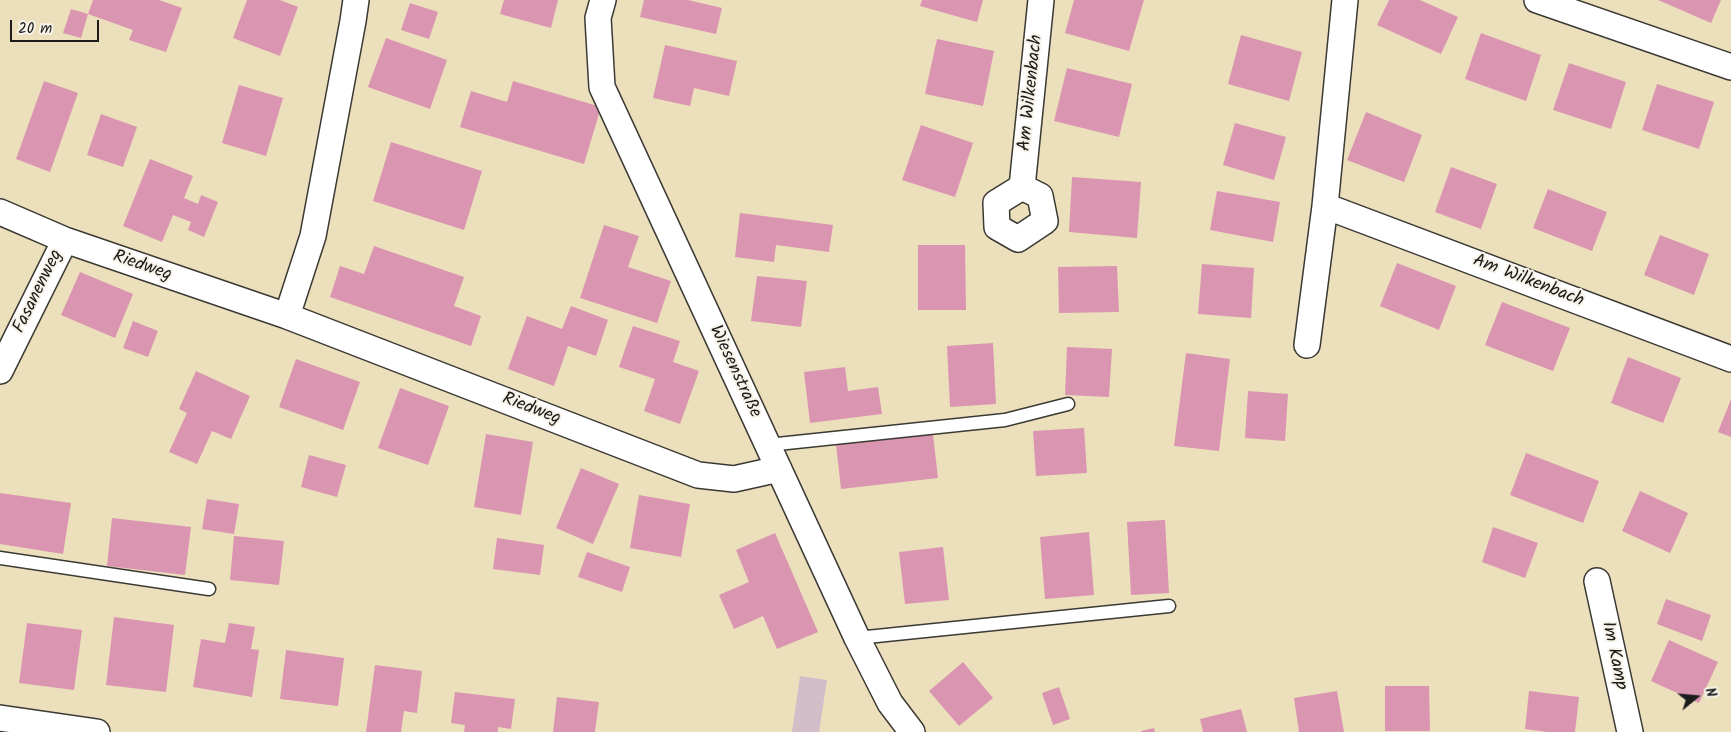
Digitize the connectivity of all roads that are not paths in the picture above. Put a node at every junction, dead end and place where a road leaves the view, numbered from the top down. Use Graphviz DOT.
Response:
graph roads {
  1 [pos="356,0"];
  2 [pos="603,0"];
  3 [pos="1041,0"];
  4 [pos="1345,0"];
  5 [pos="1537,0"];
  6 [pos="1731,67"];
  7 [pos="1022,187"];
  8 [pos="1325,206"];
  9 [pos="0,212"];
  10 [pos="65,240"];
  11 [pos="287,316"];
  12 [pos="1307,344"];
  13 [pos="1731,359"];
  14 [pos="0,371"];
  15 [pos="1068,404"];
  16 [pos="768,445"];
  17 [pos="779,469"];
  18 [pos="0,558"];
  19 [pos="1597,581"];
  20 [pos="209,589"];
  21 [pos="1169,606"];
  22 [pos="857,638"];
  23 [pos="0,718"];
  24 [pos="97,732"];
  25 [pos="912,732"];
  26 [pos="1630,732"];
  1 -- 11 [label="street"];
  2 -- 16 [label="street, Wiesenstraße"];
  3 -- 7 [label="street, Am Wilkenbach"];
  4 -- 8 [label="street"];
  5 -- 6 [label="street"];
  8 -- 12 [label="street"];
  8 -- 13 [label="street, Am Wilkenbach"];
  9 -- 10 [label="street, Riedweg"];
  10 -- 11 [label="street, Riedweg"];
  10 -- 14 [label="street, Fasanenweg"];
  11 -- 17 [label="street, Riedweg"];
  15 -- 16 [label="lane"];
  16 -- 17 [label="street, Wiesenstraße"];
  17 -- 22 [label="street, Wiesenstraße"];
  18 -- 20 [label="lane"];
  19 -- 26 [label="street, Im Kamp"];
  21 -- 22 [label="lane"];
  22 -- 25 [label="street, Wiesenstraße"];
  23 -- 24 [label="street"];
}
